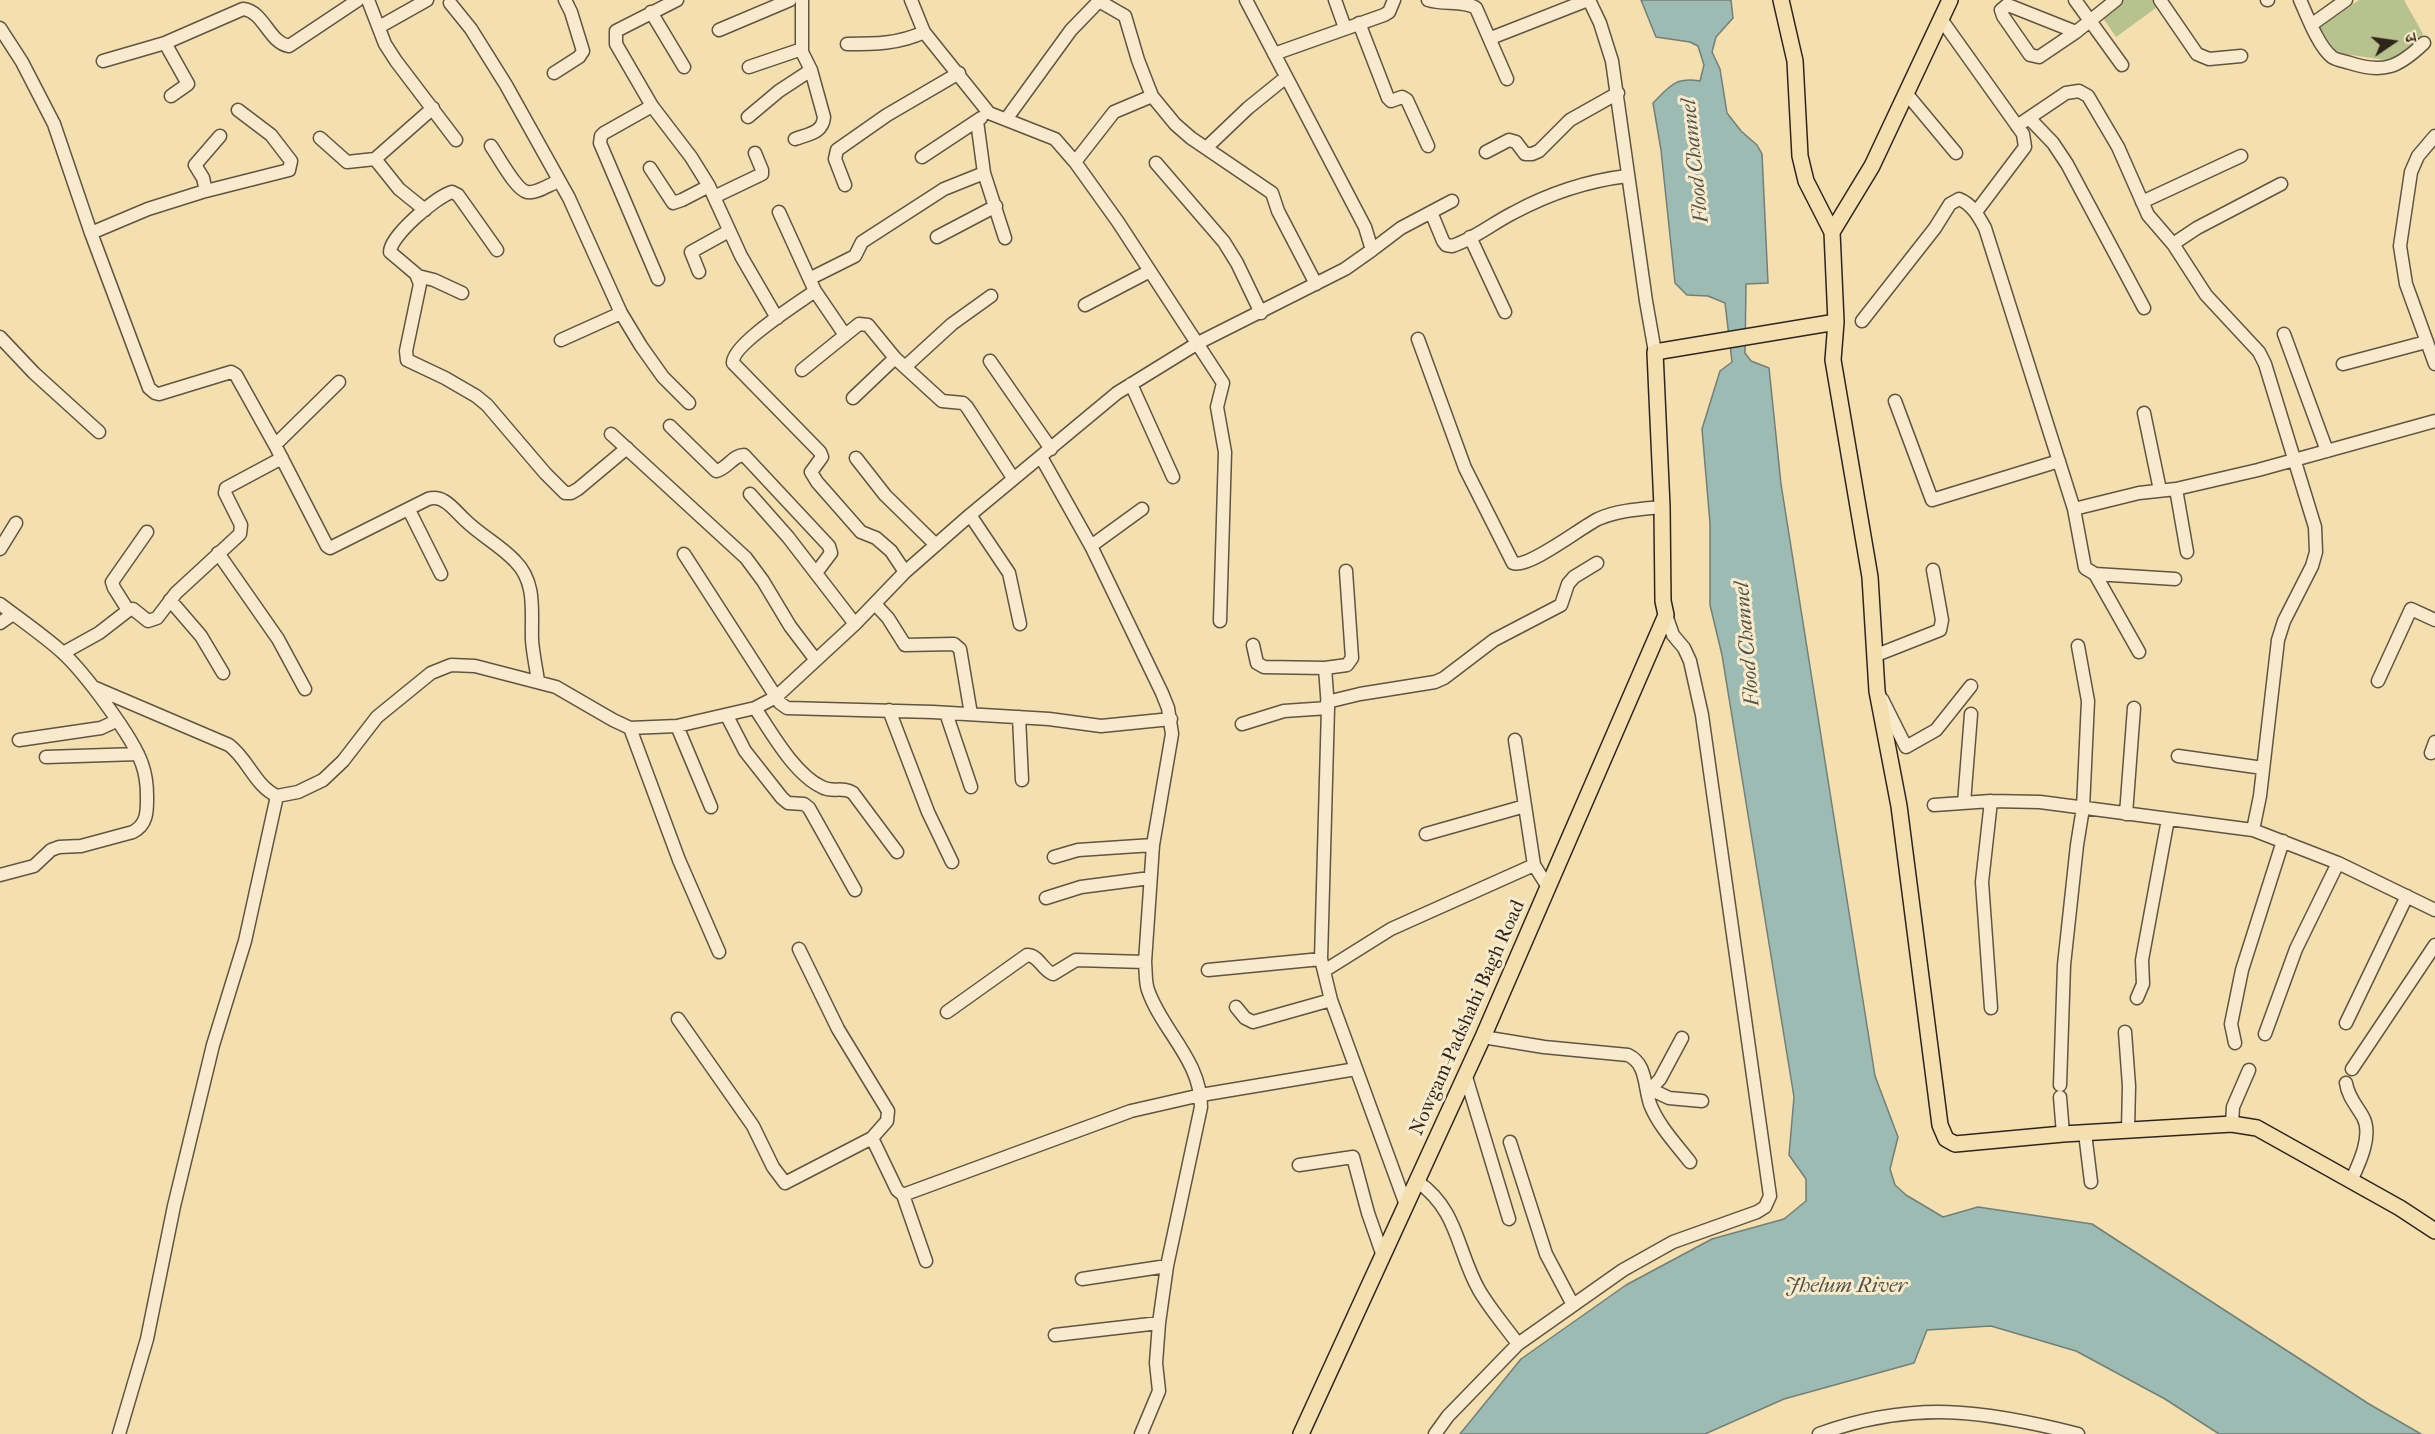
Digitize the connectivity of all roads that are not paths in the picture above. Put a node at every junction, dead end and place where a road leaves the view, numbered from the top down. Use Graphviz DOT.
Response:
graph roads {
  1 [pos="358,0"];
  2 [pos="368,0"];
  3 [pos="428,0"];
  4 [pos="565,0"];
  5 [pos="677,0"];
  6 [pos="790,0"];
  7 [pos="802,0"];
  8 [pos="911,0"];
  9 [pos="1246,0"];
  10 [pos="1335,0"];
  11 [pos="1394,0"];
  12 [pos="1428,0"];
  13 [pos="1588,0"];
  14 [pos="1781,0"];
  15 [pos="1950,0"];
  16 [pos="2075,0"];
  17 [pos="2116,0"];
  18 [pos="2160,0"];
  19 [pos="2300,0"];
  20 [pos="2346,0"];
  21 [pos="450,1"];
  22 [pos="1100,1"];
  23 [pos="651,12"];
  24 [pos="1941,19"];
  25 [pos="2090,19"];
  26 [pos="1359,23"];
  27 [pos="2311,25"];
  28 [pos="379,27"];
  29 [pos="0,28"];
  30 [pos="1345,28"];
  31 [pos="719,30"];
  32 [pos="924,32"];
  33 [pos="2076,32"];
  34 [pos="1491,38"];
  35 [pos="165,43"];
  36 [pos="2424,43"];
  37 [pos="847,44"];
  38 [pos="802,49"];
  39 [pos="1274,54"];
  40 [pos="2241,56"];
  41 [pos="103,61"];
  42 [pos="2122,65"];
  43 [pos="684,67"];
  44 [pos="749,67"];
  45 [pos="811,70"];
  46 [pos="959,73"];
  47 [pos="554,74"];
  48 [pos="1286,78"];
  49 [pos="1507,79"];
  50 [pos="1618,93"];
  51 [pos="1906,93"];
  52 [pos="171,96"];
  53 [pos="1152,96"];
  54 [pos="652,106"];
  55 [pos="433,108"];
  56 [pos="238,110"];
  57 [pos="989,113"];
  58 [pos="748,117"];
  59 [pos="1007,118"];
  60 [pos="2029,118"];
  61 [pos="977,121"];
  62 [pos="2018,126"];
  63 [pos="220,136"];
  64 [pos="2435,136"];
  65 [pos="320,138"];
  66 [pos="795,139"];
  67 [pos="456,140"];
  68 [pos="491,146"];
  69 [pos="1428,146"];
  70 [pos="1206,148"];
  71 [pos="1486,152"];
  72 [pos="755,153"];
  73 [pos="1956,153"];
  74 [pos="2241,156"];
  75 [pos="922,157"];
  76 [pos="375,159"];
  77 [pos="1075,162"];
  78 [pos="1156,164"];
  79 [pos="650,168"];
  80 [pos="984,173"];
  81 [pos="1627,176"];
  82 [pos="559,181"];
  83 [pos="845,184"];
  84 [pos="2282,184"];
  85 [pos="206,191"];
  86 [pos="711,191"];
  87 [pos="1452,201"];
  88 [pos="2142,202"];
  89 [pos="996,206"];
  90 [pos="425,210"];
  91 [pos="779,212"];
  92 [pos="1431,212"];
  93 [pos="1976,212"];
  94 [pos="729,231"];
  95 [pos="1832,232"];
  96 [pos="91,233"];
  97 [pos="937,237"];
  98 [pos="1470,237"];
  99 [pos="1005,238"];
  100 [pos="2172,244"];
  101 [pos="497,250"];
  102 [pos="1372,250"];
  103 [pos="1150,271"];
  104 [pos="699,272"];
  105 [pos="418,276"];
  106 [pos="811,278"];
  107 [pos="658,279"];
  108 [pos="1316,284"];
  109 [pos="815,291"];
  110 [pos="462,292"];
  111 [pos="991,296"];
  112 [pos="1085,304"];
  113 [pos="2144,308"];
  114 [pos="1505,312"];
  115 [pos="621,313"];
  116 [pos="1261,313"];
  117 [pos="777,318"];
  118 [pos="1862,321"];
  119 [pos="1836,322"];
  120 [pos="2284,334"];
  121 [pos="845,335"];
  122 [pos="0,337"];
  123 [pos="1418,339"];
  124 [pos="561,340"];
  125 [pos="2426,342"];
  126 [pos="1198,343"];
  127 [pos="1662,350"];
  128 [pos="895,358"];
  129 [pos="990,361"];
  130 [pos="2343,364"];
  131 [pos="2435,364"];
  132 [pos="905,367"];
  133 [pos="802,370"];
  134 [pos="339,382"];
  135 [pos="1131,384"];
  136 [pos="853,398"];
  137 [pos="1895,401"];
  138 [pos="689,403"];
  139 [pos="2144,413"];
  140 [pos="2435,421"];
  141 [pos="670,426"];
  142 [pos="99,432"];
  143 [pos="611,434"];
  144 [pos="275,445"];
  145 [pos="627,448"];
  146 [pos="1051,449"];
  147 [pos="2327,451"];
  148 [pos="1041,457"];
  149 [pos="282,458"];
  150 [pos="856,458"];
  151 [pos="2296,460"];
  152 [pos="2059,461"];
  153 [pos="1173,477"];
  154 [pos="1013,478"];
  155 [pos="2176,489"];
  156 [pos="2160,490"];
  157 [pos="750,494"];
  158 [pos="1662,507"];
  159 [pos="1142,509"];
  160 [pos="2074,509"];
  161 [pos="409,510"];
  162 [pos="970,515"];
  163 [pos="16,523"];
  164 [pos="147,532"];
  165 [pos="936,545"];
  166 [pos="1091,546"];
  167 [pos="0,549"];
  168 [pos="2187,552"];
  169 [pos="218,553"];
  170 [pos="684,554"];
  171 [pos="1597,563"];
  172 [pos="1933,570"];
  173 [pos="1346,571"];
  174 [pos="906,572"];
  175 [pos="816,573"];
  176 [pos="441,574"];
  177 [pos="2095,574"];
  178 [pos="2175,579"];
  179 [pos="170,600"];
  180 [pos="0,604"];
  181 [pos="875,604"];
  182 [pos="128,610"];
  183 [pos="13,614"];
  184 [pos="1665,615"];
  185 [pos="2435,620"];
  186 [pos="1220,621"];
  187 [pos="0,623"];
  188 [pos="855,624"];
  189 [pos="1020,624"];
  190 [pos="1252,645"];
  191 [pos="2078,646"];
  192 [pos="2139,652"];
  193 [pos="63,653"];
  194 [pos="1874,656"];
  195 [pos="814,659"];
  196 [pos="1325,668"];
  197 [pos="223,673"];
  198 [pos="538,681"];
  199 [pos="2378,681"];
  200 [pos="93,687"];
  201 [pos="1971,687"];
  202 [pos="305,689"];
  203 [pos="1877,690"];
  204 [pos="776,697"];
  205 [pos="1328,705"];
  206 [pos="755,708"];
  207 [pos="2134,708"];
  208 [pos="889,710"];
  209 [pos="946,713"];
  210 [pos="971,714"];
  211 [pos="1971,714"];
  212 [pos="727,716"];
  213 [pos="1019,717"];
  214 [pos="1171,719"];
  215 [pos="116,721"];
  216 [pos="1242,724"];
  217 [pos="677,726"];
  218 [pos="630,728"];
  219 [pos="19,740"];
  220 [pos="1515,740"];
  221 [pos="138,754"];
  222 [pos="2178,756"];
  223 [pos="46,757"];
  224 [pos="2263,768"];
  225 [pos="1022,780"];
  226 [pos="971,787"];
  227 [pos="277,796"];
  228 [pos="1990,801"];
  229 [pos="1964,803"];
  230 [pos="1934,805"];
  231 [pos="1525,806"];
  232 [pos="711,807"];
  233 [pos="2083,808"];
  234 [pos="2126,814"];
  235 [pos="2168,819"];
  236 [pos="2253,830"];
  237 [pos="1426,834"];
  238 [pos="2283,841"];
  239 [pos="1153,845"];
  240 [pos="897,852"];
  241 [pos="1054,857"];
  242 [pos="952,862"];
  243 [pos="2337,863"];
  244 [pos="1534,865"];
  245 [pos="0,875"];
  246 [pos="1150,878"];
  247 [pos="1548,887"];
  248 [pos="855,890"];
  249 [pos="2407,896"];
  250 [pos="1046,898"];
  251 [pos="2435,910"];
  252 [pos="2435,945"];
  253 [pos="799,950"];
  254 [pos="719,952"];
  255 [pos="1145,962"];
  256 [pos="1322,965"];
  257 [pos="1208,970"];
  258 [pos="2137,998"];
  259 [pos="1331,1000"];
  260 [pos="1236,1007"];
  261 [pos="1991,1008"];
  262 [pos="947,1012"];
  263 [pos="678,1019"];
  264 [pos="2346,1023"];
  265 [pos="2125,1032"];
  266 [pos="2265,1034"];
  267 [pos="1483,1037"];
  268 [pos="1682,1038"];
  269 [pos="2235,1043"];
  270 [pos="1356,1069"];
  271 [pos="2352,1069"];
  272 [pos="2249,1070"];
  273 [pos="1466,1077"];
  274 [pos="2346,1083"];
  275 [pos="1650,1091"];
  276 [pos="1201,1095"];
  277 [pos="1702,1101"];
  278 [pos="2232,1124"];
  279 [pos="2128,1130"];
  280 [pos="2085,1133"];
  281 [pos="2063,1134"];
  282 [pos="872,1138"];
  283 [pos="1510,1142"];
  284 [pos="1690,1162"];
  285 [pos="1299,1166"];
  286 [pos="2351,1181"];
  287 [pos="1418,1182"];
  288 [pos="2091,1182"];
  289 [pos="903,1195"];
  290 [pos="1406,1205"];
  291 [pos="1509,1219"];
  292 [pos="2435,1231"];
  293 [pos="1383,1256"];
  294 [pos="926,1261"];
  295 [pos="1167,1266"];
  296 [pos="1082,1279"];
  297 [pos="1573,1305"];
  298 [pos="1159,1323"];
  299 [pos="1055,1335"];
  300 [pos="1518,1344"];
  301 [pos="119,1434"];
  302 [pos="1142,1434"];
  303 [pos="1301,1434"];
  304 [pos="1435,1434"];
  305 [pos="1819,1434"];
  306 [pos="2078,1434"];
  1 -- 35 [label="street"];
  2 -- 28 [label="street"];
  3 -- 28 [label="street"];
  4 -- 47 [label="street"];
  5 -- 23 [label="street"];
  6 -- 31 [label="street"];
  7 -- 38 [label="street"];
  8 -- 32 [label="street"];
  9 -- 39 [label="street"];
  10 -- 30 [label="street"];
  11 -- 26 [label="street"];
  12 -- 34 [label="street"];
  13 -- 34 [label="street"];
  13 -- 50 [label="street"];
  14 -- 95 [label="main road"];
  15 -- 24 [label="main road"];
  16 -- 25 [label="street"];
  17 -- 25 [label="street"];
  18 -- 40 [label="street"];
  19 -- 27 [label="street"];
  20 -- 27 [label="street"];
  21 -- 82 [label="street"];
  22 -- 53 [label="street"];
  22 -- 59 [label="street"];
  23 -- 43 [label="street"];
  23 -- 54 [label="street"];
  24 -- 51 [label="main road"];
  24 -- 62 [label="street"];
  25 -- 33 [label="street"];
  25 -- 42 [label="street"];
  26 -- 30 [label="street"];
  26 -- 69 [label="street"];
  27 -- 36 [label="street"];
  28 -- 55 [label="street"];
  29 -- 96 [label="street"];
  30 -- 39 [label="street"];
  32 -- 37 [label="street"];
  32 -- 46 [label="street"];
  33 -- 33 [label="street"];
  34 -- 49 [label="street"];
  35 -- 41 [label="street"];
  35 -- 52 [label="street"];
  38 -- 44 [label="street"];
  38 -- 45 [label="street"];
  39 -- 48 [label="street"];
  45 -- 58 [label="street"];
  45 -- 66 [label="street"];
  46 -- 57 [label="street"];
  46 -- 83 [label="street"];
  48 -- 70 [label="street"];
  48 -- 102 [label="street"];
  50 -- 71 [label="street"];
  50 -- 81 [label="street"];
  51 -- 73 [label="street"];
  51 -- 95 [label="main road"];
  53 -- 70 [label="street"];
  53 -- 77 [label="street"];
  54 -- 86 [label="street"];
  54 -- 107 [label="street"];
  55 -- 67 [label="street"];
  55 -- 76 [label="street"];
  56 -- 85 [label="street"];
  57 -- 59 [label="street"];
  57 -- 61 [label="street"];
  59 -- 77 [label="street"];
  60 -- 62 [label="street"];
  60 -- 88 [label="street"];
  60 -- 113 [label="street"];
  61 -- 75 [label="street"];
  61 -- 80 [label="street"];
  62 -- 93 [label="street"];
  63 -- 85 [label="street"];
  64 -- 125 [label="street"];
  65 -- 76 [label="street"];
  68 -- 82 [label="street"];
  70 -- 108 [label="street"];
  72 -- 86 [label="street"];
  74 -- 88 [label="street"];
  76 -- 90 [label="street"];
  77 -- 103 [label="street"];
  78 -- 116 [label="street"];
  79 -- 86 [label="street"];
  80 -- 89 [label="street"];
  80 -- 106 [label="street"];
  81 -- 98 [label="street"];
  81 -- 127 [label="street"];
  82 -- 115 [label="street"];
  84 -- 100 [label="street"];
  85 -- 96 [label="street"];
  86 -- 94 [label="street"];
  87 -- 92 [label="street"];
  88 -- 100 [label="street"];
  89 -- 97 [label="street"];
  89 -- 99 [label="street"];
  90 -- 101 [label="street"];
  90 -- 105 [label="street"];
  91 -- 106 [label="street"];
  92 -- 98 [label="street"];
  92 -- 102 [label="street"];
  93 -- 118 [label="street"];
  93 -- 152 [label="street"];
  94 -- 104 [label="street"];
  94 -- 117 [label="street"];
  95 -- 119 [label="main road"];
  96 -- 144 [label="street"];
  98 -- 114 [label="street"];
  100 -- 151 [label="street"];
  102 -- 108 [label="street"];
  103 -- 112 [label="street"];
  103 -- 126 [label="street"];
  105 -- 110 [label="street"];
  105 -- 145 [label="street"];
  106 -- 109 [label="street"];
  108 -- 116 [label="street"];
  109 -- 117 [label="street"];
  109 -- 121 [label="street"];
  111 -- 132 [label="street"];
  115 -- 124 [label="street"];
  115 -- 138 [label="street"];
  116 -- 126 [label="street"];
  117 -- 174 [label="street"];
  119 -- 127 [label="main road"];
  119 -- 194 [label="main road"];
  120 -- 147 [label="street"];
  121 -- 128 [label="street"];
  121 -- 133 [label="street"];
  122 -- 142 [label="street"];
  123 -- 158 [label="street"];
  125 -- 130 [label="street"];
  125 -- 131 [label="street"];
  126 -- 135 [label="street"];
  126 -- 186 [label="street"];
  127 -- 158 [label="main road"];
  128 -- 132 [label="street"];
  128 -- 136 [label="street"];
  129 -- 146 [label="street"];
  132 -- 154 [label="street"];
  134 -- 144 [label="street"];
  135 -- 146 [label="street"];
  135 -- 153 [label="street"];
  137 -- 152 [label="street"];
  139 -- 156 [label="street"];
  140 -- 147 [label="street"];
  141 -- 175 [label="street"];
  143 -- 145 [label="street"];
  144 -- 149 [label="street"];
  145 -- 195 [label="street"];
  146 -- 148 [label="street"];
  147 -- 151 [label="street"];
  148 -- 154 [label="street"];
  148 -- 166 [label="street"];
  149 -- 161 [label="street"];
  149 -- 169 [label="street"];
  150 -- 165 [label="street"];
  151 -- 155 [label="street"];
  151 -- 224 [label="street"];
  152 -- 160 [label="street"];
  154 -- 162 [label="street"];
  155 -- 156 [label="street"];
  155 -- 168 [label="street"];
  156 -- 160 [label="street"];
  157 -- 175 [label="street"];
  158 -- 184 [label="main road"];
  159 -- 166 [label="street"];
  160 -- 177 [label="street"];
  161 -- 176 [label="street"];
  161 -- 198 [label="street"];
  162 -- 165 [label="street"];
  162 -- 189 [label="street"];
  163 -- 167 [label="street"];
  164 -- 182 [label="street"];
  165 -- 174 [label="street"];
  166 -- 214 [label="street"];
  169 -- 179 [label="street"];
  169 -- 202 [label="street"];
  170 -- 204 [label="street"];
  171 -- 205 [label="street"];
  172 -- 194 [label="street"];
  173 -- 196 [label="street"];
  174 -- 181 [label="street"];
  175 -- 188 [label="street"];
  177 -- 178 [label="street"];
  177 -- 192 [label="street"];
  179 -- 182 [label="street"];
  179 -- 197 [label="street"];
  180 -- 183 [label="street"];
  181 -- 188 [label="street"];
  181 -- 210 [label="street"];
  182 -- 193 [label="street"];
  183 -- 187 [label="street"];
  183 -- 193 [label="street"];
  184 -- 247 [label="main road, Nowgam-Padshahi Bagh Road"];
  184 -- 297 [label="street"];
  185 -- 199 [label="street"];
  188 -- 195 [label="street"];
  190 -- 196 [label="street"];
  191 -- 233 [label="street"];
  193 -- 200 [label="street"];
  194 -- 203 [label="main road"];
  195 -- 204 [label="street"];
  196 -- 205 [label="street"];
  198 -- 218 [label="street"];
  198 -- 227 [label="street"];
  200 -- 215 [label="street"];
  200 -- 227 [label="street"];
  201 -- 203 [label="street"];
  203 -- 281 [label="main road"];
  204 -- 206 [label="street"];
  204 -- 208 [label="street"];
  205 -- 216 [label="street"];
  205 -- 256 [label="street"];
  206 -- 212 [label="street"];
  206 -- 240 [label="street"];
  207 -- 234 [label="street"];
  208 -- 209 [label="street"];
  208 -- 242 [label="street"];
  209 -- 210 [label="street"];
  209 -- 226 [label="street"];
  210 -- 213 [label="street"];
  211 -- 229 [label="street"];
  212 -- 217 [label="street"];
  212 -- 248 [label="street"];
  213 -- 214 [label="street"];
  213 -- 225 [label="street"];
  214 -- 239 [label="street"];
  215 -- 219 [label="street"];
  215 -- 221 [label="street"];
  217 -- 218 [label="street"];
  217 -- 232 [label="street"];
  218 -- 254 [label="street"];
  220 -- 231 [label="street"];
  221 -- 223 [label="street"];
  221 -- 245 [label="street"];
  222 -- 224 [label="street"];
  224 -- 236 [label="street"];
  227 -- 301 [label="street"];
  228 -- 229 [label="street"];
  228 -- 233 [label="street"];
  228 -- 261 [label="street"];
  229 -- 230 [label="street"];
  231 -- 237 [label="street"];
  231 -- 244 [label="street"];
  233 -- 234 [label="street"];
  233 -- 281 [label="street"];
  234 -- 235 [label="street"];
  235 -- 236 [label="street"];
  235 -- 258 [label="street"];
  236 -- 238 [label="street"];
  238 -- 243 [label="street"];
  238 -- 269 [label="street"];
  239 -- 241 [label="street"];
  239 -- 246 [label="street"];
  243 -- 249 [label="street"];
  243 -- 266 [label="street"];
  244 -- 247 [label="street"];
  244 -- 256 [label="street"];
  246 -- 250 [label="street"];
  246 -- 255 [label="street"];
  247 -- 267 [label="main road, Nowgam-Padshahi Bagh Road"];
  249 -- 251 [label="street"];
  249 -- 264 [label="street"];
  252 -- 271 [label="street"];
  253 -- 282 [label="street"];
  255 -- 262 [label="street"];
  255 -- 276 [label="street"];
  256 -- 257 [label="street"];
  256 -- 259 [label="street"];
  259 -- 260 [label="street"];
  259 -- 270 [label="street"];
  263 -- 282 [label="street"];
  265 -- 279 [label="street"];
  267 -- 273 [label="main road, Nowgam-Padshahi Bagh Road"];
  267 -- 275 [label="street"];
  268 -- 275 [label="street"];
  270 -- 276 [label="street"];
  270 -- 290 [label="street"];
  272 -- 278 [label="street"];
  273 -- 287 [label="main road, Nowgam-Padshahi Bagh Road"];
  273 -- 291 [label="street"];
  274 -- 286 [label="street"];
  275 -- 277 [label="street"];
  275 -- 284 [label="street"];
  276 -- 289 [label="street"];
  276 -- 295 [label="street"];
  278 -- 279 [label="main road"];
  278 -- 286 [label="main road"];
  279 -- 280 [label="main road"];
  280 -- 281 [label="main road"];
  280 -- 288 [label="street"];
  282 -- 289 [label="street"];
  283 -- 297 [label="street"];
  285 -- 293 [label="street"];
  286 -- 292 [label="main road"];
  287 -- 290 [label="main road, Nowgam-Padshahi Bagh Road"];
  287 -- 300 [label="street"];
  289 -- 294 [label="street"];
  290 -- 293 [label="main road, Nowgam-Padshahi Bagh Road"];
  293 -- 303 [label="main road, Nowgam-Padshahi Bagh Road"];
  295 -- 296 [label="street"];
  295 -- 298 [label="street"];
  297 -- 300 [label="street"];
  298 -- 299 [label="street"];
  298 -- 302 [label="street"];
  300 -- 304 [label="street"];
  305 -- 306 [label="street"];
}
